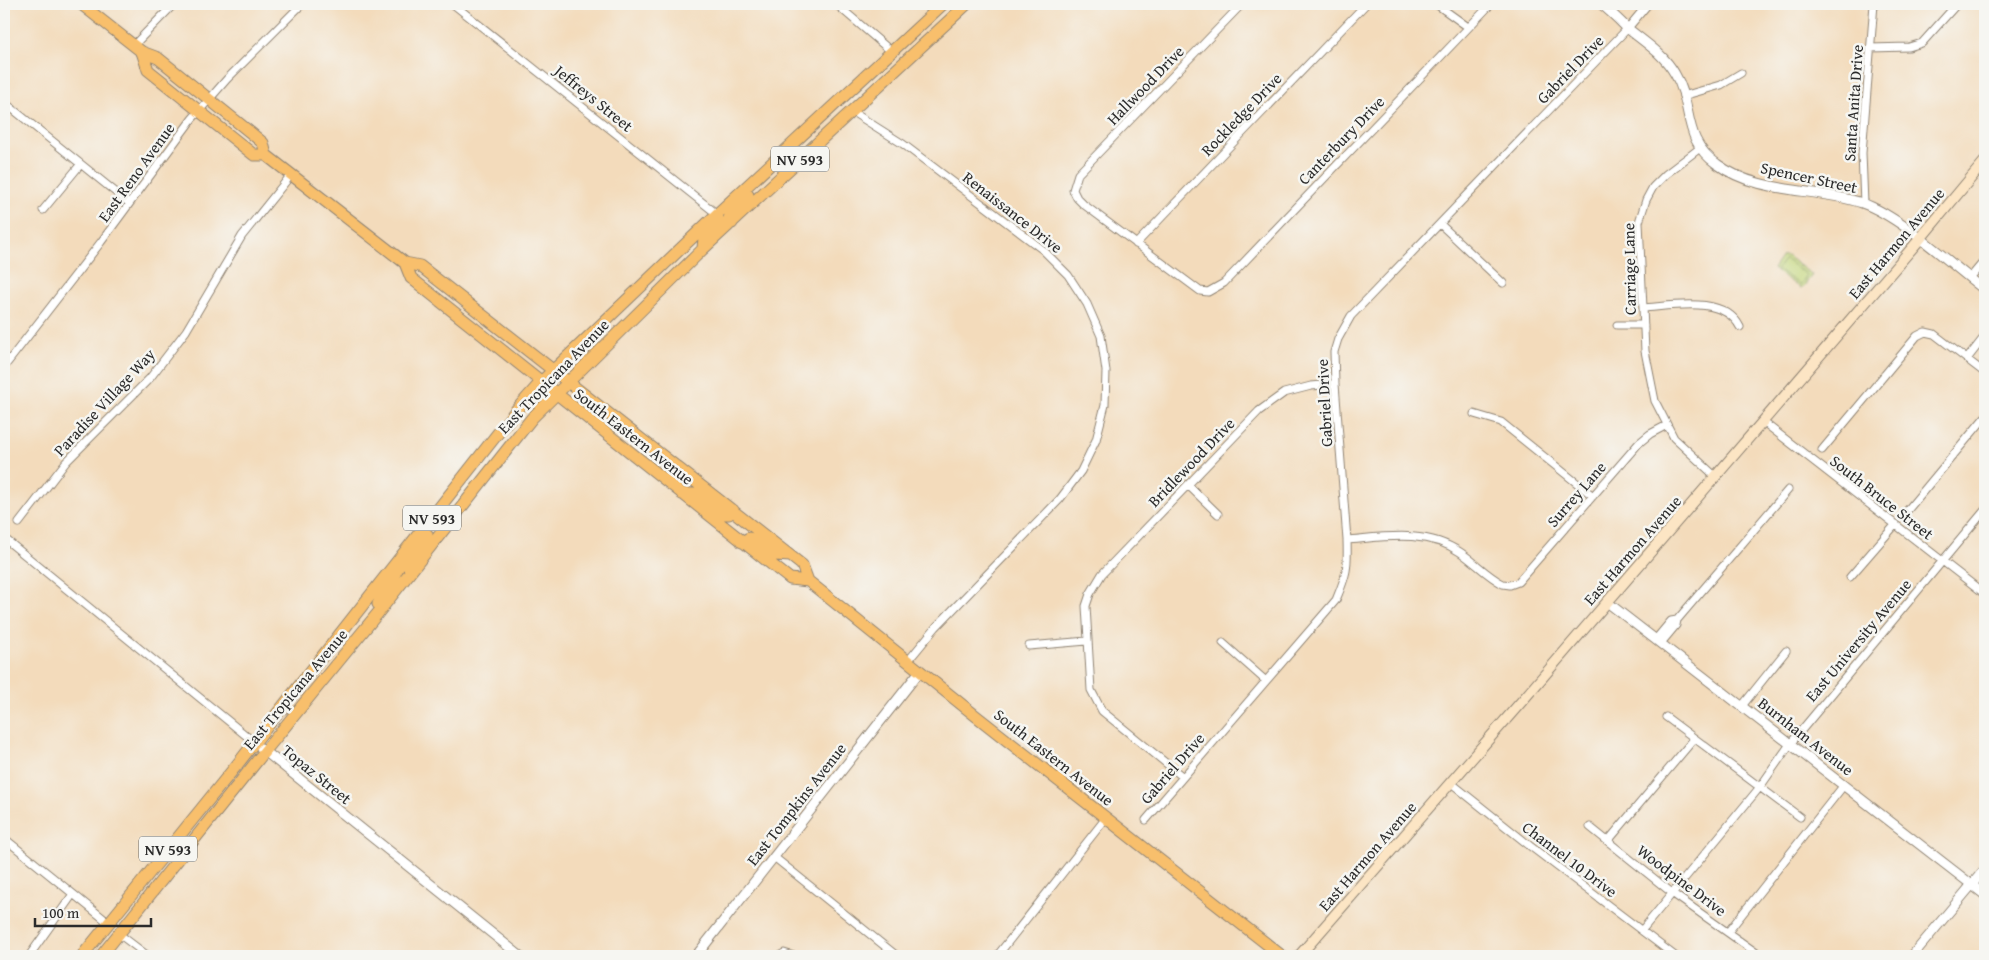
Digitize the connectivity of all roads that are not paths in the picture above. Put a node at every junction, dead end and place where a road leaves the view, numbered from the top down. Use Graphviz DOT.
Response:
graph roads {
  1 [pos="81,4"];
  2 [pos="174,4"];
  3 [pos="302,4"];
  4 [pos="452,4"];
  5 [pos="836,4"];
  6 [pos="943,4"];
  7 [pos="966,4"];
  8 [pos="1242,4"];
  9 [pos="1366,4"];
  10 [pos="1436,4"];
  11 [pos="1491,4"];
  12 [pos="1601,4"];
  13 [pos="1648,4"];
  14 [pos="1874,4"];
  15 [pos="1957,4"];
  16 [pos="920,26"];
  17 [pos="1468,27"];
  18 [pos="1628,28"];
  19 [pos="138,48"];
  20 [pos="1870,48"];
  21 [pos="892,52"];
  22 [pos="900,67"];
  23 [pos="1741,73"];
  24 [pos="875,90"];
  25 [pos="1683,96"];
  26 [pos="209,99"];
  27 [pos="4,102"];
  28 [pos="199,111"];
  29 [pos="852,111"];
  30 [pos="1700,148"];
  31 [pos="266,155"];
  32 [pos="1985,161"];
  33 [pos="80,165"];
  34 [pos="291,175"];
  35 [pos="750,183"];
  36 [pos="129,203"];
  37 [pos="1864,204"];
  38 [pos="43,210"];
  39 [pos="717,214"];
  40 [pos="732,223"];
  41 [pos="1440,224"];
  42 [pos="1920,239"];
  43 [pos="1136,244"];
  44 [pos="702,250"];
  45 [pos="1985,260"];
  46 [pos="405,263"];
  47 [pos="1970,278"];
  48 [pos="1503,283"];
  49 [pos="1985,290"];
  50 [pos="1643,308"];
  51 [pos="1616,325"];
  52 [pos="1644,325"];
  53 [pos="1740,327"];
  54 [pos="1985,336"];
  55 [pos="1967,359"];
  56 [pos="4,367"];
  57 [pos="554,370"];
  58 [pos="1985,373"];
  59 [pos="568,381"];
  60 [pos="541,382"];
  61 [pos="1335,384"];
  62 [pos="556,394"];
  63 [pos="1474,414"];
  64 [pos="1985,418"];
  65 [pos="1762,421"];
  66 [pos="1667,425"];
  67 [pos="1822,450"];
  68 [pos="1715,476"];
  69 [pos="1188,485"];
  70 [pos="1788,490"];
  71 [pos="682,494"];
  72 [pos="1593,496"];
  73 [pos="447,498"];
  74 [pos="733,510"];
  75 [pos="1985,510"];
  76 [pos="1906,512"];
  77 [pos="1218,514"];
  78 [pos="19,523"];
  79 [pos="1896,524"];
  80 [pos="4,538"];
  81 [pos="1347,540"];
  82 [pos="742,542"];
  83 [pos="790,556"];
  84 [pos="400,557"];
  85 [pos="1942,561"];
  86 [pos="412,571"];
  87 [pos="1850,577"];
  88 [pos="808,581"];
  89 [pos="1985,594"];
  90 [pos="1607,602"];
  91 [pos="378,613"];
  92 [pos="1087,641"];
  93 [pos="1658,641"];
  94 [pos="1222,644"];
  95 [pos="1030,646"];
  96 [pos="1786,651"];
  97 [pos="908,661"];
  98 [pos="920,671"];
  99 [pos="1266,681"];
  100 [pos="1742,706"];
  101 [pos="1666,717"];
  102 [pos="1694,739"];
  103 [pos="254,742"];
  104 [pos="1790,744"];
  105 [pos="264,751"];
  106 [pos="1183,777"];
  107 [pos="1450,782"];
  108 [pos="1844,785"];
  109 [pos="1760,787"];
  110 [pos="1800,817"];
  111 [pos="1106,818"];
  112 [pos="1146,820"];
  113 [pos="1590,827"];
  114 [pos="4,838"];
  115 [pos="1608,841"];
  116 [pos="774,857"];
  117 [pos="1985,869"];
  118 [pos="1972,885"];
  119 [pos="136,891"];
  120 [pos="1672,893"];
  121 [pos="73,894"];
  122 [pos="1985,895"];
  123 [pos="109,923"];
  124 [pos="1642,930"];
  125 [pos="1728,932"];
  126 [pos="119,934"];
  127 [pos="1758,954"];
  128 [pos="782,955"];
  129 [pos="29,956"];
  130 [pos="82,956"];
  131 [pos="91,956"];
  132 [pos="100,956"];
  133 [pos="148,956"];
  134 [pos="520,956"];
  135 [pos="696,956"];
  136 [pos="794,956"];
  137 [pos="897,956"];
  138 [pos="997,956"];
  139 [pos="1282,956"];
  140 [pos="1299,956"];
  141 [pos="1675,956"];
  142 [pos="1912,956"];
  1 -- 19 [label="main road, South Eastern Avenue"];
  2 -- 19 [label="street"];
  3 -- 26 [label="street, East Reno Avenue"];
  4 -- 39 [label="street, Jeffreys Street"];
  5 -- 21 [label="street"];
  6 -- 16 [label="main road, East Tropicana Avenue / NV 593"];
  7 -- 22 [label="main road, East Tropicana Avenue / NV 593"];
  8 -- 43 [label="street, Hallwood Drive"];
  9 -- 43 [label="street, Rockledge Drive"];
  10 -- 17 [label="street"];
  11 -- 17 [label="street, Canterbury Drive"];
  12 -- 18 [label="street, Spencer Street"];
  13 -- 18 [label="street, Gabriel Drive"];
  14 -- 20 [label="street, Santa Anita Drive"];
  15 -- 20 [label="street"];
  16 -- 21 [label="main road, East Tropicana Avenue / NV 593"];
  16 -- 22 [label="main road"];
  17 -- 43 [label="street, Canterbury Drive"];
  18 -- 25 [label="street, Spencer Street"];
  18 -- 41 [label="street, Gabriel Drive"];
  19 -- 26 [label="main road, South Eastern Avenue"];
  19 -- 28 [label="main road, South Eastern Avenue"];
  20 -- 37 [label="street, Santa Anita Drive"];
  21 -- 24 [label="main road"];
  21 -- 35 [label="main road, East Tropicana Avenue / NV 593"];
  22 -- 24 [label="main road, East Tropicana Avenue / NV 593"];
  23 -- 25 [label="street"];
  24 -- 29 [label="main road, East Tropicana Avenue / NV 593"];
  25 -- 30 [label="street, Spencer Street"];
  26 -- 28 [label="street, East Reno Avenue"];
  26 -- 31 [label="main road, South Eastern Avenue"];
  27 -- 33 [label="street"];
  28 -- 31 [label="main road, South Eastern Avenue"];
  28 -- 36 [label="street, East Reno Avenue"];
  29 -- 40 [label="main road, East Tropicana Avenue / NV 593"];
  29 -- 97 [label="street, Renaissance Drive"];
  30 -- 37 [label="street, Spencer Street"];
  30 -- 50 [label="street, Carriage Lane"];
  31 -- 34 [label="main road, South Eastern Avenue"];
  32 -- 42 [label="main road, East Harmon Avenue"];
  33 -- 36 [label="street"];
  33 -- 38 [label="street"];
  34 -- 46 [label="main road, South Eastern Avenue"];
  34 -- 78 [label="street, Paradise Village Way"];
  35 -- 39 [label="main road, East Tropicana Avenue / NV 593"];
  35 -- 40 [label="main road"];
  36 -- 56 [label="street, East Reno Avenue"];
  37 -- 42 [label="street, Spencer Street"];
  39 -- 44 [label="main road"];
  39 -- 57 [label="main road, East Tropicana Avenue / NV 593"];
  40 -- 44 [label="main road, East Tropicana Avenue / NV 593"];
  41 -- 48 [label="street"];
  41 -- 61 [label="street, Gabriel Drive"];
  42 -- 47 [label="street, Spencer Street"];
  42 -- 65 [label="main road, East Harmon Avenue"];
  44 -- 59 [label="main road, East Tropicana Avenue / NV 593"];
  45 -- 47 [label="street"];
  46 -- 57 [label="main road, South Eastern Avenue"];
  46 -- 60 [label="main road, South Eastern Avenue"];
  47 -- 49 [label="street, Spencer Street"];
  50 -- 52 [label="street, Carriage Lane"];
  50 -- 53 [label="street"];
  51 -- 52 [label="street, Carriage Lane"];
  52 -- 66 [label="street, Carriage Lane"];
  54 -- 55 [label="street"];
  55 -- 58 [label="street"];
  55 -- 67 [label="street"];
  57 -- 59 [label="main road, South Eastern Avenue"];
  57 -- 60 [label="main road, East Tropicana Avenue / NV 593"];
  59 -- 62 [label="main road, East Tropicana Avenue / NV 593"];
  59 -- 74 [label="main road, South Eastern Avenue"];
  60 -- 62 [label="main road, South Eastern Avenue"];
  60 -- 73 [label="main road, East Tropicana Avenue / NV 593"];
  61 -- 69 [label="street, Bridlewood Drive"];
  61 -- 81 [label="street, Gabriel Drive"];
  62 -- 71 [label="main road, South Eastern Avenue"];
  62 -- 86 [label="main road, East Tropicana Avenue / NV 593"];
  63 -- 72 [label="street"];
  64 -- 76 [label="street"];
  65 -- 68 [label="main road, East Harmon Avenue"];
  65 -- 79 [label="street, South Bruce Street"];
  66 -- 68 [label="street, Carriage Lane"];
  66 -- 72 [label="street, Surrey Lane"];
  68 -- 90 [label="main road, East Harmon Avenue"];
  69 -- 77 [label="street"];
  69 -- 92 [label="street, Bridlewood Drive"];
  70 -- 93 [label="street"];
  71 -- 74 [label="main road"];
  71 -- 82 [label="main road, South Eastern Avenue"];
  72 -- 81 [label="street, Surrey Lane"];
  73 -- 84 [label="main road, East Tropicana Avenue / NV 593"];
  73 -- 86 [label="main road"];
  74 -- 83 [label="main road, South Eastern Avenue"];
  75 -- 85 [label="street, East University Avenue"];
  79 -- 85 [label="street, South Bruce Street"];
  79 -- 87 [label="street"];
  80 -- 103 [label="street, Topaz Street"];
  81 -- 99 [label="street, Gabriel Drive"];
  82 -- 83 [label="main road"];
  82 -- 88 [label="main road, South Eastern Avenue"];
  83 -- 88 [label="main road, South Eastern Avenue"];
  84 -- 91 [label="main road"];
  84 -- 103 [label="main road, East Tropicana Avenue / NV 593"];
  85 -- 89 [label="street, South Bruce Street"];
  85 -- 104 [label="street, East University Avenue"];
  86 -- 91 [label="main road, East Tropicana Avenue / NV 593"];
  88 -- 97 [label="main road, South Eastern Avenue"];
  90 -- 93 [label="street, Burnham Avenue"];
  90 -- 107 [label="main road, East Harmon Avenue"];
  91 -- 105 [label="main road, East Tropicana Avenue / NV 593"];
  92 -- 95 [label="street"];
  92 -- 106 [label="street"];
  93 -- 100 [label="street, Burnham Avenue"];
  94 -- 99 [label="street"];
  96 -- 100 [label="street"];
  97 -- 98 [label="main road, South Eastern Avenue"];
  98 -- 111 [label="main road, South Eastern Avenue"];
  98 -- 116 [label="street, East Tompkins Avenue"];
  99 -- 106 [label="street, Gabriel Drive"];
  100 -- 104 [label="street, Burnham Avenue"];
  101 -- 102 [label="street"];
  102 -- 109 [label="street"];
  102 -- 115 [label="street"];
  103 -- 105 [label="street, Topaz Street"];
  103 -- 119 [label="main road, East Tropicana Avenue / NV 593"];
  104 -- 108 [label="street, Burnham Avenue"];
  104 -- 109 [label="street, East University Avenue"];
  105 -- 126 [label="main road, East Tropicana Avenue / NV 593"];
  105 -- 134 [label="street, Topaz Street"];
  106 -- 112 [label="street, Gabriel Drive"];
  107 -- 124 [label="street, Channel 10 Drive"];
  107 -- 140 [label="main road, East Harmon Avenue"];
  108 -- 118 [label="street, Burnham Avenue"];
  108 -- 125 [label="street"];
  109 -- 110 [label="street"];
  109 -- 120 [label="street, East University Avenue"];
  111 -- 138 [label="street"];
  111 -- 139 [label="main road, South Eastern Avenue"];
  113 -- 115 [label="street, Woodpine Drive"];
  114 -- 121 [label="street"];
  115 -- 120 [label="street, Woodpine Drive"];
  116 -- 135 [label="street, East Tompkins Avenue"];
  116 -- 137 [label="street"];
  117 -- 118 [label="street"];
  118 -- 122 [label="street, Burnham Avenue"];
  118 -- 142 [label="street"];
  119 -- 123 [label="main road, East Tropicana Avenue / NV 593"];
  119 -- 126 [label="main road"];
  120 -- 124 [label="street, East University Avenue"];
  120 -- 125 [label="street, Woodpine Drive"];
  121 -- 123 [label="street"];
  121 -- 129 [label="street"];
  123 -- 130 [label="main road, East Tropicana Avenue / NV 593"];
  123 -- 131 [label="main road"];
  124 -- 141 [label="street, Channel 10 Drive"];
  125 -- 127 [label="street, Woodpine Drive"];
  126 -- 132 [label="main road, East Tropicana Avenue / NV 593"];
  126 -- 133 [label="street"];
  128 -- 136 [label="street"];
}
